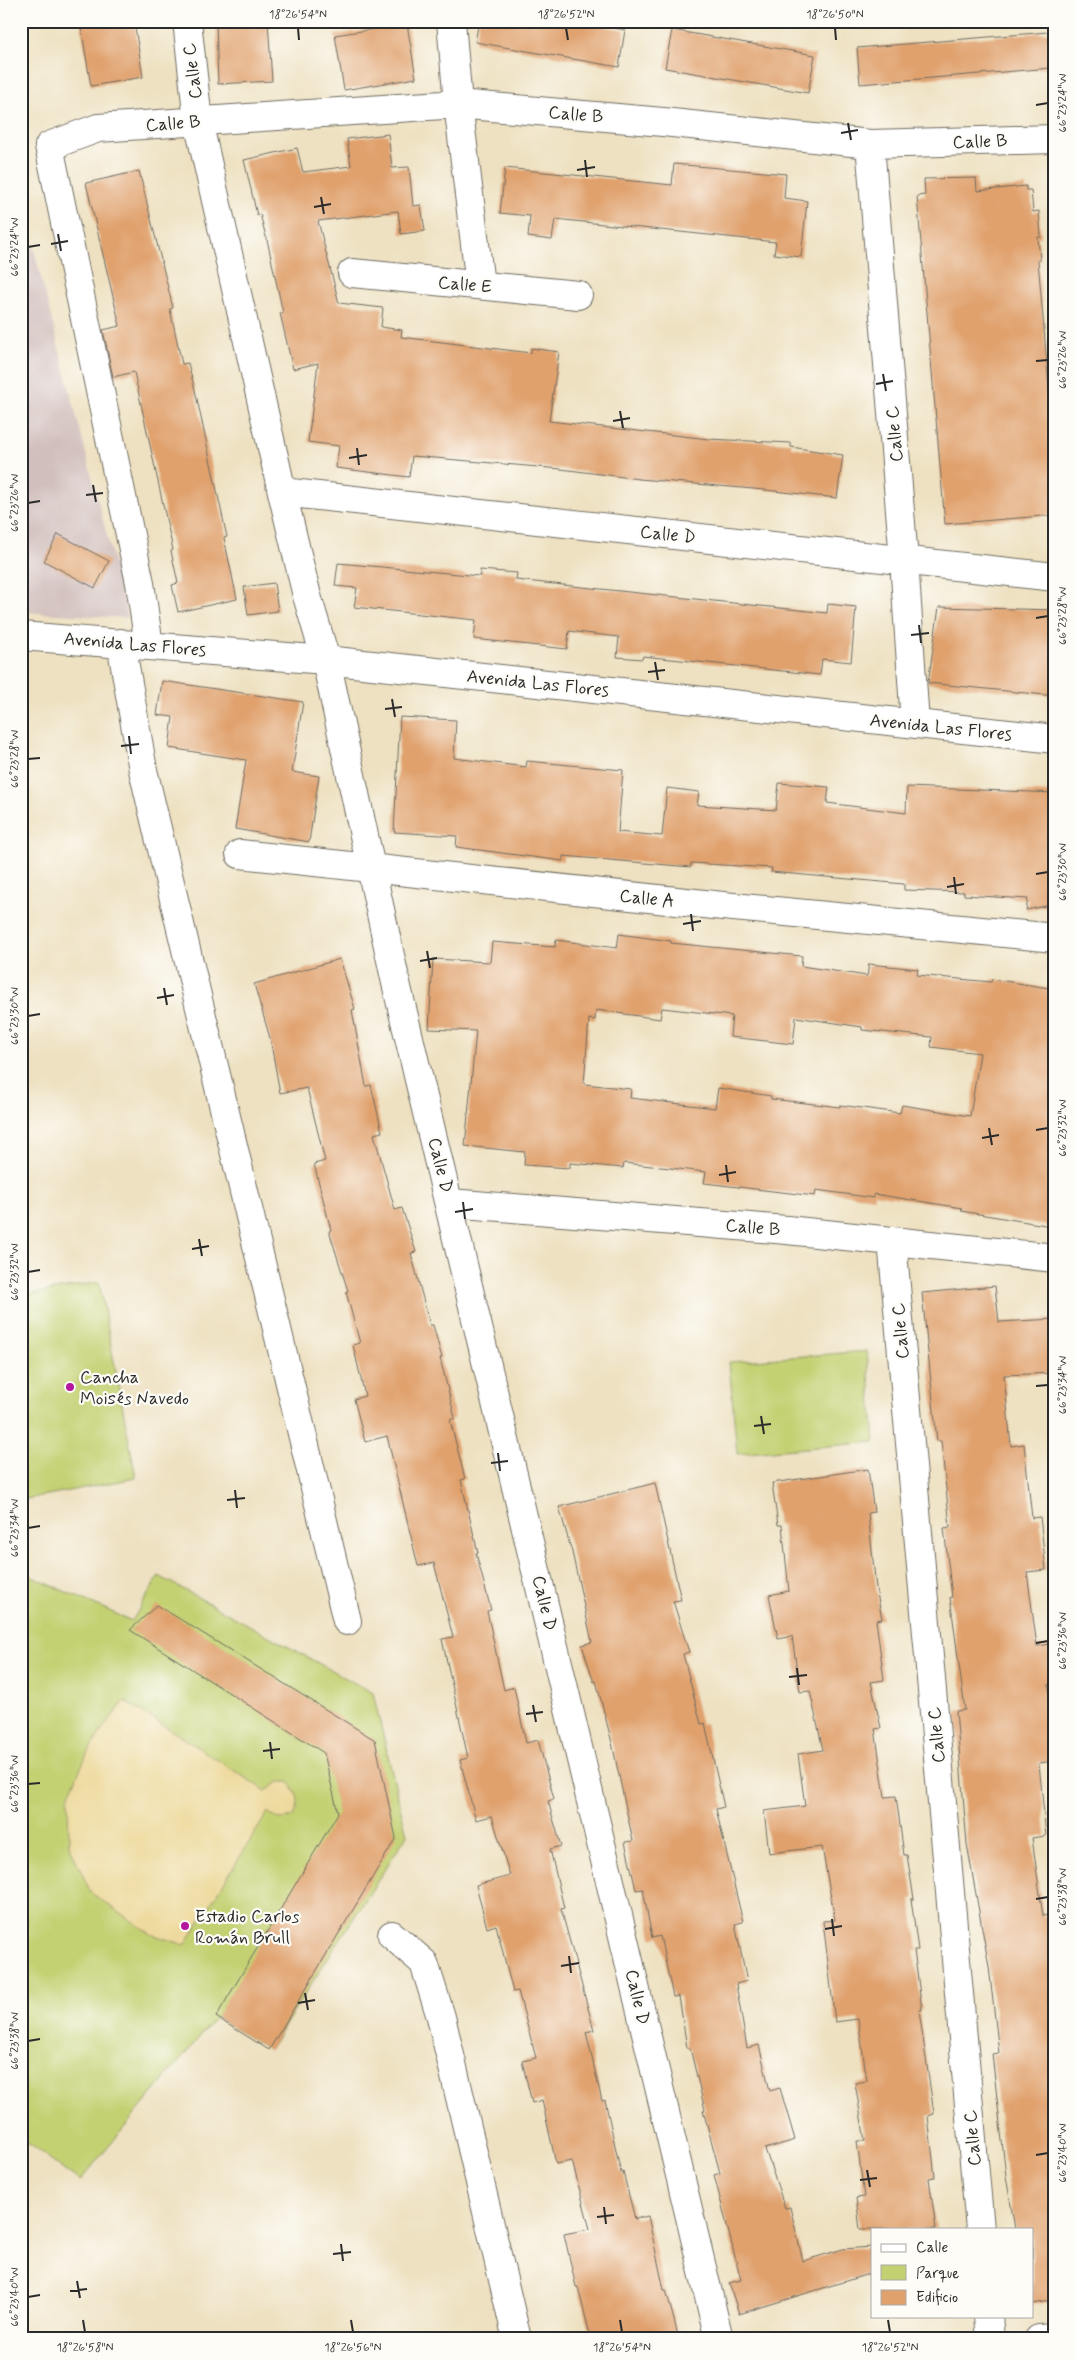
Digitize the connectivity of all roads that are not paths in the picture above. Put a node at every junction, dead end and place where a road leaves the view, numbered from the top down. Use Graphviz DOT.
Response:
graph roads {
  1 [pos="186,21"];
  2 [pos="451,21"];
  3 [pos="458,104"];
  4 [pos="198,121"];
  5 [pos="1055,139"];
  6 [pos="870,144"];
  7 [pos="352,273"];
  8 [pos="480,285"];
  9 [pos="578,295"];
  10 [pos="282,492"];
  11 [pos="904,560"];
  12 [pos="1055,577"];
  13 [pos="21,636"];
  14 [pos="121,643"];
  15 [pos="149,646"];
  16 [pos="326,660"];
  17 [pos="915,724"];
  18 [pos="1055,739"];
  19 [pos="240,854"];
  20 [pos="371,867"];
  21 [pos="1055,938"];
  22 [pos="450,1203"];
  23 [pos="892,1241"];
  24 [pos="1055,1258"];
  25 [pos="347,1621"];
  26 [pos="392,1935"];
  27 [pos="980,2228"];
  28 [pos="988,2318"];
  29 [pos="1055,2338"];
  30 [pos="517,2339"];
  31 [pos="719,2339"];
  32 [pos="990,2339"];
  33 [pos="1039,2339"];
  1 -- 4 [label="street, Calle C"];
  2 -- 3 [label="street"];
  3 -- 4 [label="street, Calle B"];
  3 -- 6 [label="street, Calle B"];
  3 -- 8 [label="street"];
  4 -- 10 [label="street, Calle C"];
  4 -- 15 [label="street, Calle B"];
  5 -- 6 [label="street, Calle B"];
  6 -- 11 [label="street, Calle C"];
  7 -- 8 [label="street, Calle E"];
  8 -- 9 [label="street, Calle E"];
  10 -- 11 [label="street, Calle D"];
  10 -- 16 [label="street, Calle D"];
  11 -- 12 [label="street, Calle D"];
  11 -- 17 [label="street, Calle C"];
  13 -- 14 [label="street, Avenida Las Flores"];
  14 -- 15 [label="street, Avenida Las Flores"];
  14 -- 25 [label="street"];
  15 -- 16 [label="street, Avenida Las Flores"];
  16 -- 17 [label="street, Avenida Las Flores"];
  16 -- 20 [label="street, Calle D"];
  17 -- 18 [label="street, Avenida Las Flores"];
  19 -- 20 [label="street, Calle A"];
  20 -- 21 [label="street, Calle A"];
  20 -- 22 [label="street, Calle D"];
  22 -- 23 [label="street, Calle B"];
  22 -- 31 [label="street, Calle D"];
  23 -- 24 [label="street, Calle B"];
  23 -- 27 [label="street, Calle C"];
  26 -- 30 [label="street"];
  28 -- 32 [label="street"];
  29 -- 33 [label="street"];
}
